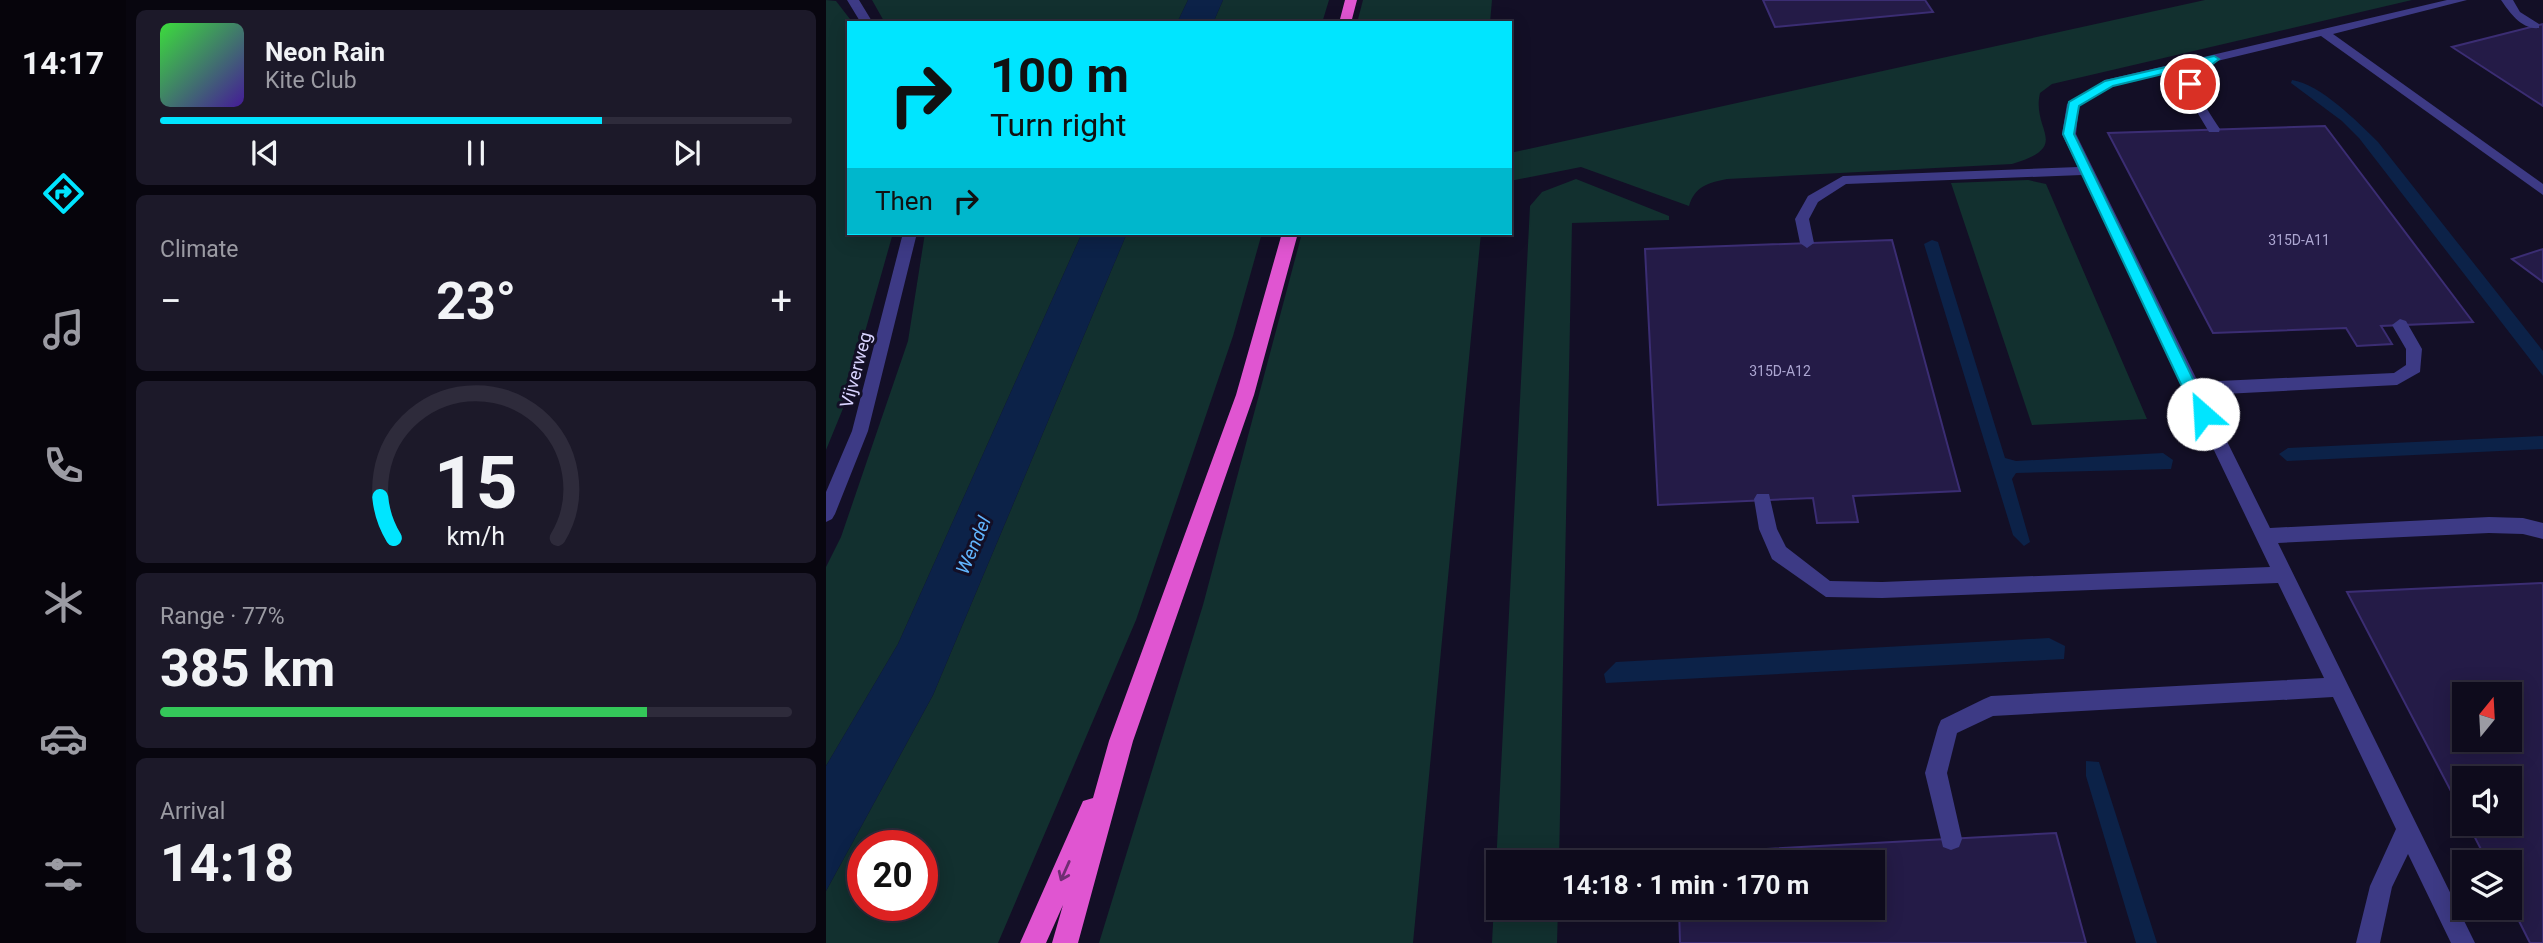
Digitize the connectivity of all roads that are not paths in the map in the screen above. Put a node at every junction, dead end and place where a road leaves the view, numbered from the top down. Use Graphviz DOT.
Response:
graph roads {
  1 [pos="853,0"];
  2 [pos="1351,0"];
  3 [pos="2461,0"];
  4 [pos="2507,0"];
  5 [pos="866,21"];
  6 [pos="1346,21"];
  7 [pos="2535,26"];
  8 [pos="2323,33"];
  9 [pos="2214,59"];
  10 [pos="2214,130"];
  11 [pos="2086,171"];
  12 [pos="2543,191"];
  13 [pos="909,235"];
  14 [pos="1289,235"];
  15 [pos="1807,243"];
  16 [pos="2400,326"];
  17 [pos="2190,389"];
  18 [pos="1763,499"];
  19 [pos="826,514"];
  20 [pos="2543,531"];
  21 [pos="2264,536"];
  22 [pos="2283,575"];
  23 [pos="2337,687"];
  24 [pos="1121,741"];
  25 [pos="2407,830"];
  26 [pos="1951,839"];
  27 [pos="1033,943"];
  28 [pos="1065,943"];
  29 [pos="2368,943"];
  30 [pos="2463,943"];
  1 -- 5 [label="street"];
  2 -- 6 [label="highway"];
  3 -- 8 [label="street"];
  4 -- 7 [label="street"];
  8 -- 9 [label="street"];
  8 -- 12 [label="street"];
  9 -- 10 [label="street"];
  9 -- 11 [label="street"];
  11 -- 15 [label="street"];
  11 -- 17 [label="street"];
  13 -- 19 [label="street, Vijverweg"];
  14 -- 24 [label="highway"];
  16 -- 17 [label="street"];
  17 -- 21 [label="street"];
  18 -- 22 [label="street"];
  20 -- 21 [label="street"];
  21 -- 22 [label="street"];
  22 -- 23 [label="street"];
  23 -- 25 [label="street"];
  23 -- 26 [label="street"];
  24 -- 27 [label="highway, one-way"];
  24 -- 28 [label="highway"];
  25 -- 29 [label="street"];
  25 -- 30 [label="street"];
}
